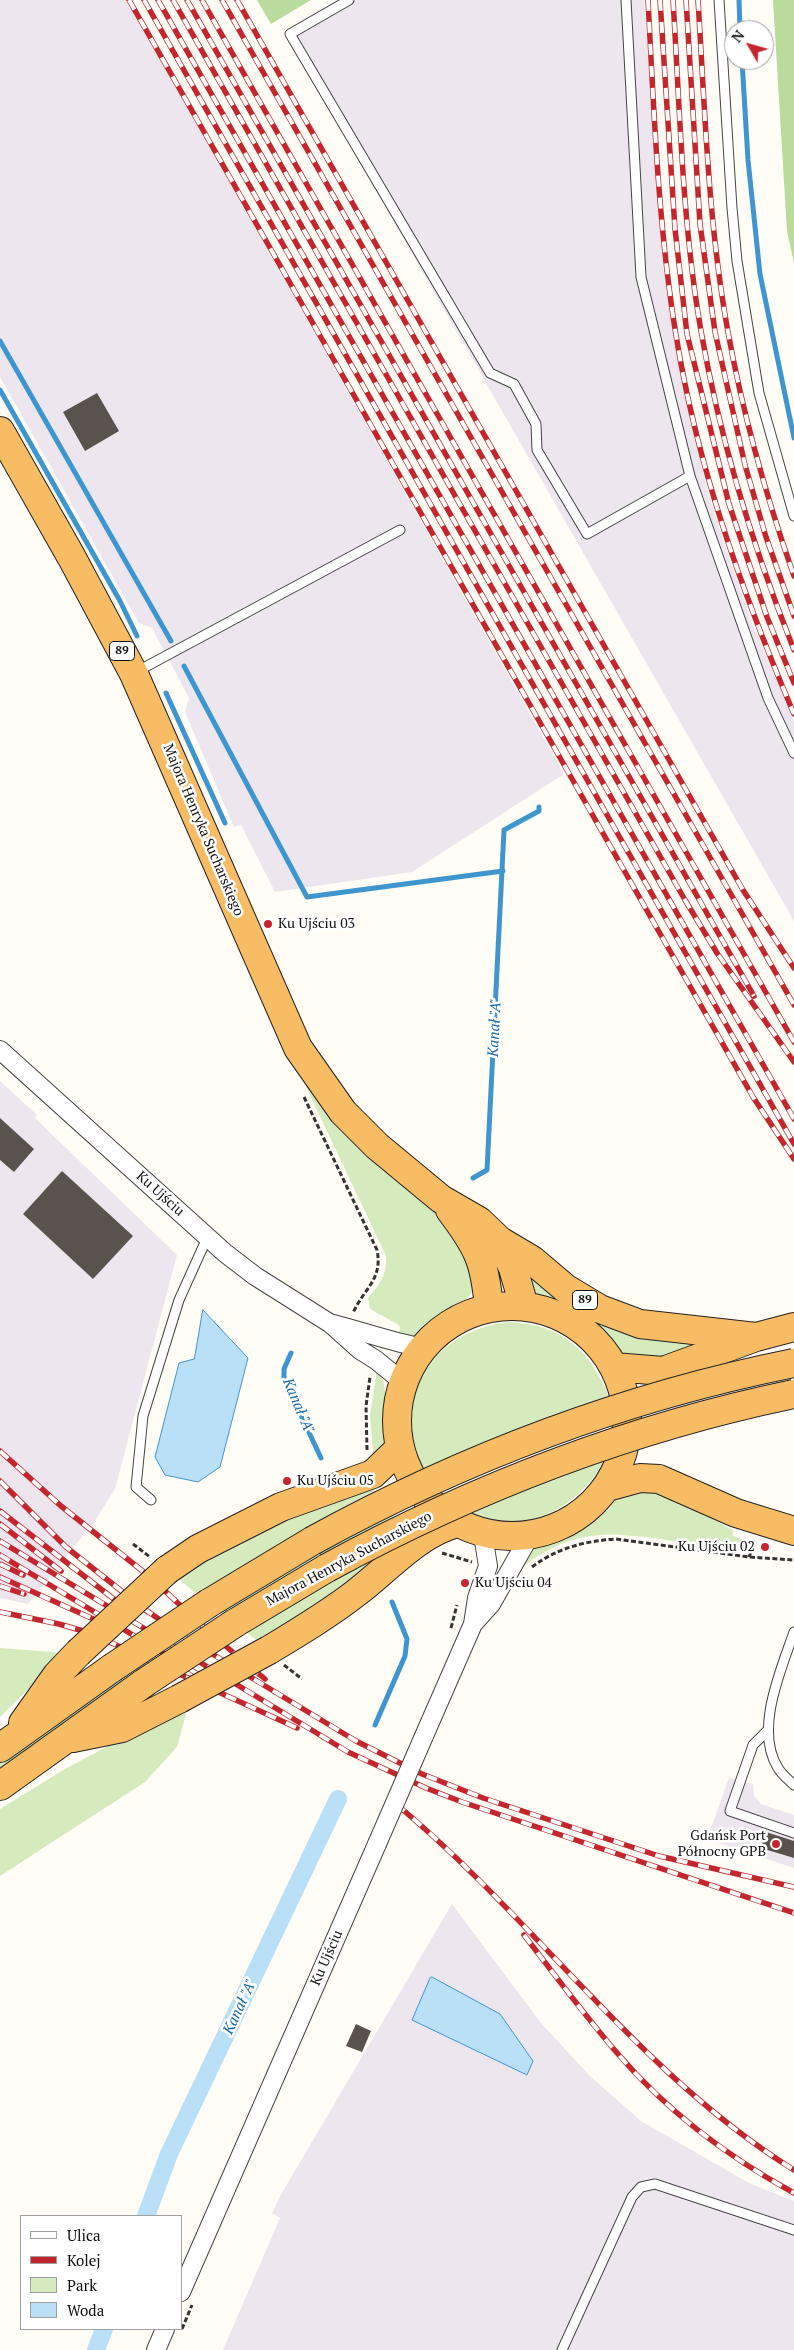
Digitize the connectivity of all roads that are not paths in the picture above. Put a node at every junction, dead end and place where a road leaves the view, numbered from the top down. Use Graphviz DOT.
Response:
graph roads {
  1 [pos="349,0"];
  2 [pos="626,0"];
  3 [pos="719,0"];
  4 [pos="0,432"];
  5 [pos="690,476"];
  6 [pos="794,516"];
  7 [pos="400,530"];
  8 [pos="134,674"];
  9 [pos="794,753"];
  10 [pos="0,1050"];
  11 [pos="441,1199"];
  12 [pos="207,1238"];
  13 [pos="500,1241"];
  14 [pos="524,1306"];
  15 [pos="489,1308"];
  16 [pos="331,1324"];
  17 [pos="794,1327"];
  18 [pos="756,1337"];
  19 [pos="423,1348"];
  20 [pos="794,1364"];
  21 [pos="614,1366"];
  22 [pos="403,1382"];
  23 [pos="794,1394"];
  24 [pos="400,1448"];
  25 [pos="607,1487"];
  26 [pos="151,1500"];
  27 [pos="457,1523"];
  28 [pos="794,1531"];
  29 [pos="482,1535"];
  30 [pos="529,1537"];
  31 [pos="473,1624"];
  32 [pos="794,1632"];
  33 [pos="768,1730"];
  34 [pos="64,1739"];
  35 [pos="6,1743"];
  36 [pos="794,1785"];
  37 [pos="0,1786"];
  38 [pos="794,1833"];
  39 [pos="794,2230"];
  40 [pos="182,2290"];
  41 [pos="165,2330"];
  42 [pos="156,2350"];
  43 [pos="562,2350"];
  1 -- 5 [label="lane"];
  2 -- 5 [label="lane"];
  3 -- 6 [label="lane"];
  4 -- 8 [label="highway, Majora Henryka Sucharskiego / 89"];
  5 -- 9 [label="lane"];
  7 -- 8 [label="lane"];
  8 -- 11 [label="highway, Majora Henryka Sucharskiego / 89"];
  10 -- 12 [label="street, Ku Ujściu"];
  11 -- 13 [label="highway, Majora Henryka Sucharskiego / 89"];
  11 -- 15 [label="highway, Majora Henryka Sucharskiego / 89"];
  12 -- 16 [label="street, Ku Ujściu"];
  12 -- 26 [label="lane"];
  13 -- 14 [label="highway, Majora Henryka Sucharskiego"];
  13 -- 18 [label="highway, 89"];
  14 -- 15 [label="highway"];
  14 -- 21 [label="highway"];
  15 -- 19 [label="highway"];
  16 -- 19 [label="street, Ku Ujściu"];
  16 -- 22 [label="street, Ku Ujściu"];
  17 -- 18 [label="highway, 89"];
  18 -- 21 [label="highway"];
  19 -- 22 [label="highway"];
  20 -- 35 [label="highway, bridge"];
  21 -- 25 [label="highway"];
  22 -- 24 [label="highway"];
  23 -- 34 [label="highway, Majora Henryka Sucharskiego, bridge"];
  24 -- 27 [label="highway"];
  24 -- 35 [label="highway, bridge"];
  25 -- 28 [label="highway"];
  25 -- 30 [label="highway"];
  27 -- 29 [label="highway"];
  27 -- 34 [label="highway, bridge"];
  29 -- 30 [label="highway"];
  29 -- 31 [label="street, Ku Ujściu"];
  30 -- 31 [label="street, Ku Ujściu"];
  31 -- 40 [label="street, Ku Ujściu, bridge"];
  32 -- 33 [label="lane"];
  33 -- 36 [label="lane"];
  33 -- 38 [label="lane"];
  34 -- 37 [label="highway, Majora Henryka Sucharskiego"];
  39 -- 43 [label="lane"];
  41 -- 42 [label="street"];
}
